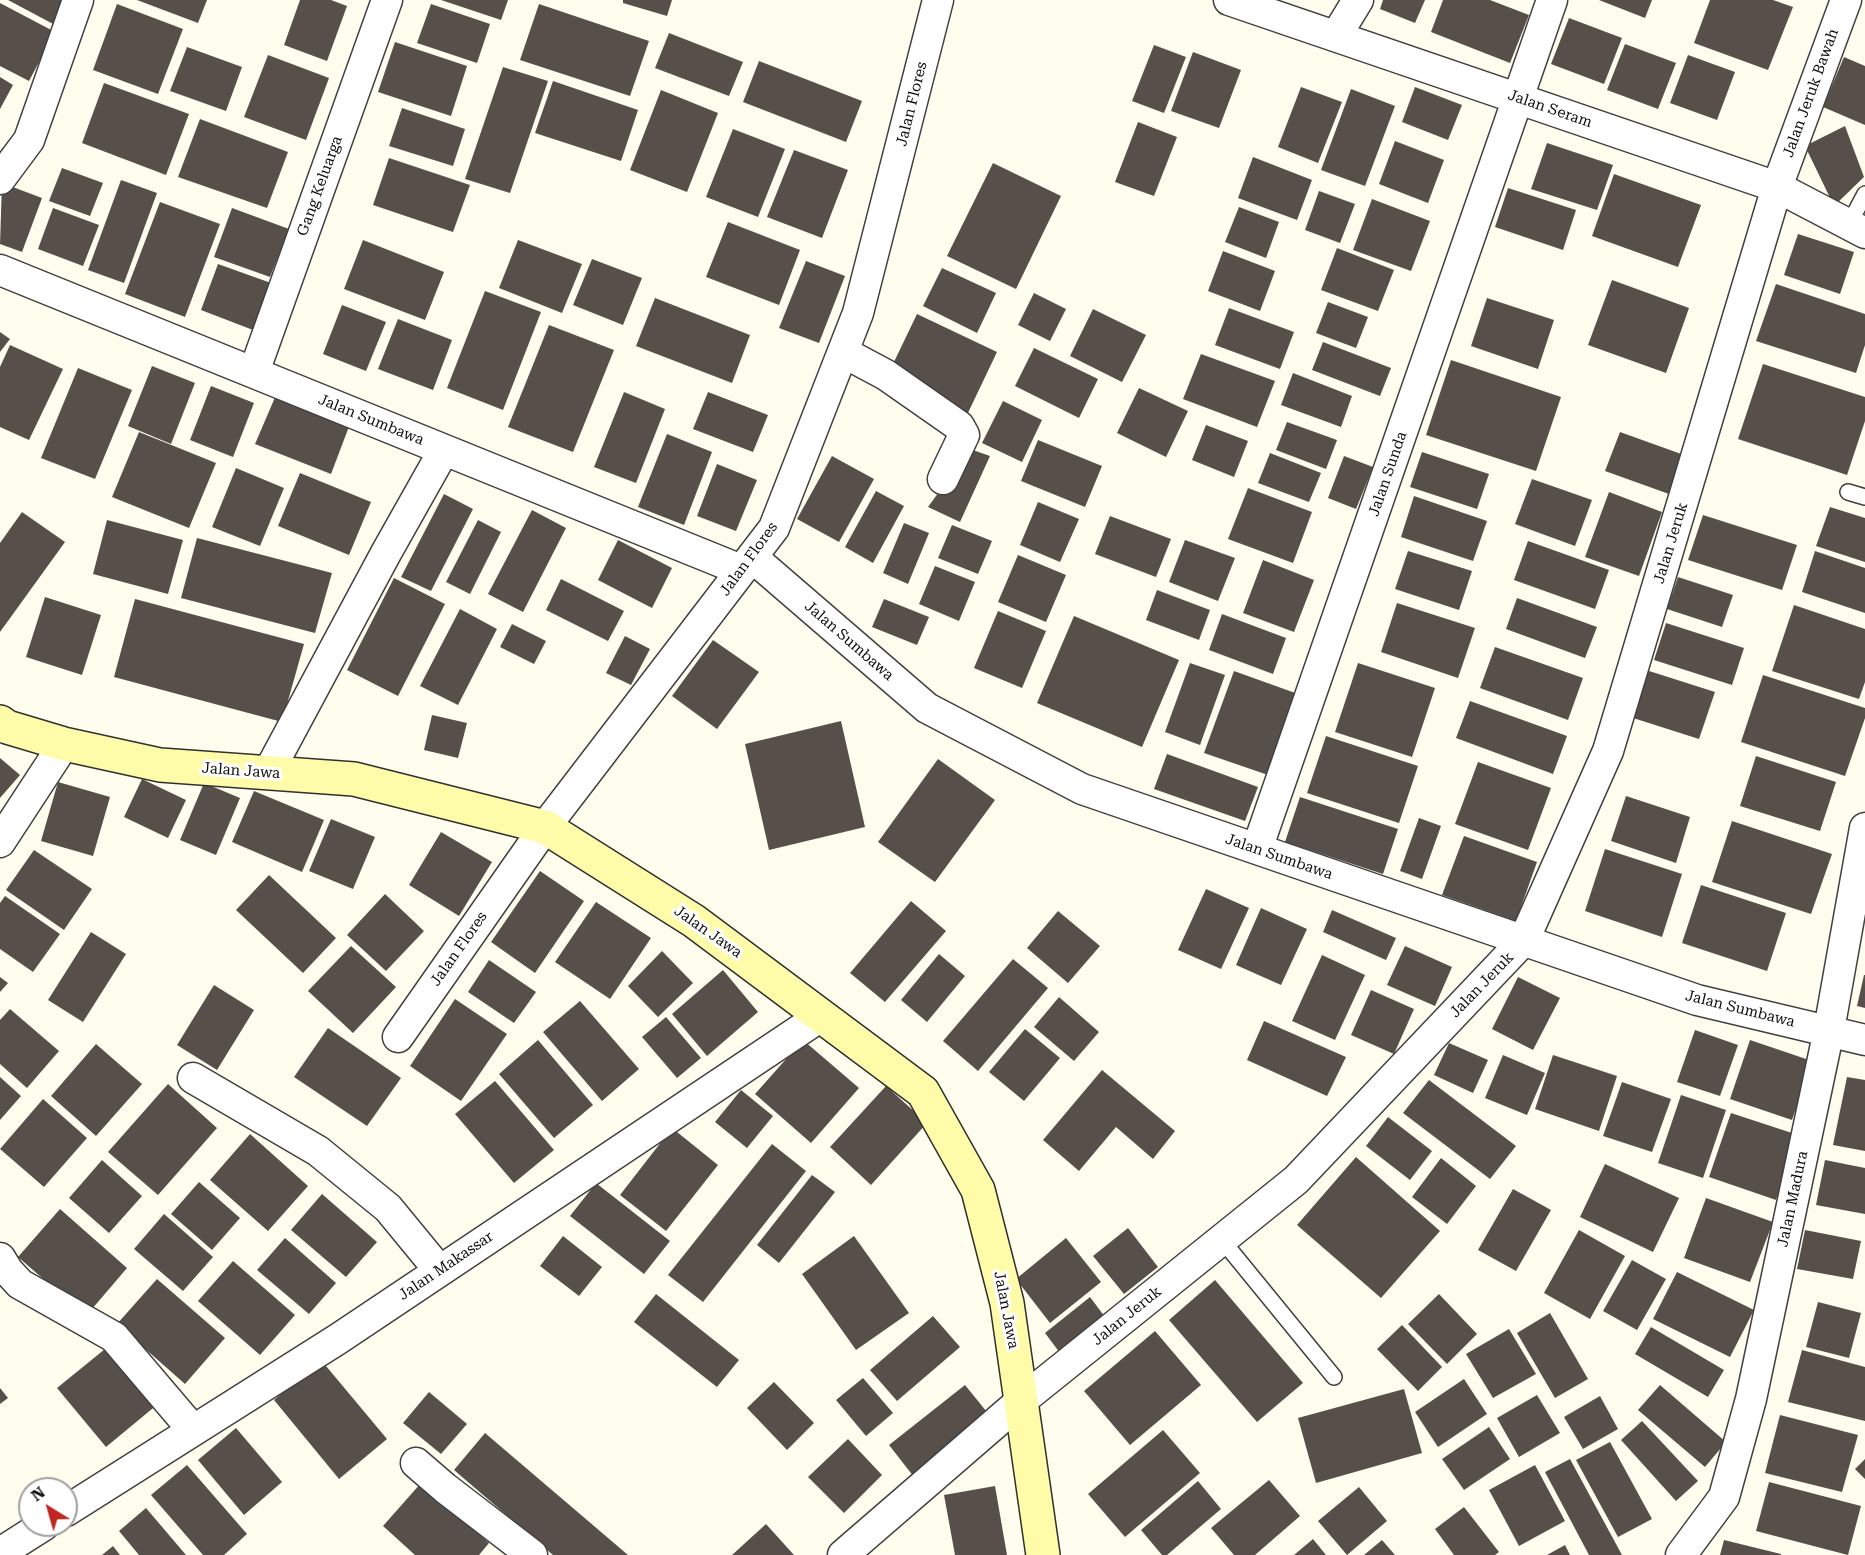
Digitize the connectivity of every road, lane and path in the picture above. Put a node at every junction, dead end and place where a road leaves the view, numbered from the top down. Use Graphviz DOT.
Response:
graph roads {
  1 [pos="78,0"];
  2 [pos="387,0"];
  3 [pos="938,0"];
  4 [pos="1229,0"];
  5 [pos="1358,0"];
  6 [pos="1552,0"];
  7 [pos="1846,0"];
  8 [pos="1336,36"];
  9 [pos="1518,99"];
  10 [pos="0,179"];
  11 [pos="1777,187"];
  12 [pos="1865,194"];
  13 [pos="1857,229"];
  14 [pos="0,270"];
  15 [pos="843,352"];
  16 [pos="254,372"];
  17 [pos="444,450"];
  18 [pos="943,479"];
  19 [pos="1848,492"];
  20 [pos="1865,497"];
  21 [pos="747,563"];
  22 [pos="0,722"];
  23 [pos="63,744"];
  24 [pos="268,772"];
  25 [pos="545,826"];
  26 [pos="1865,828"];
  27 [pos="0,842"];
  28 [pos="1257,849"];
  29 [pos="1524,940"];
  30 [pos="821,1016"];
  31 [pos="1829,1030"];
  32 [pos="398,1037"];
  33 [pos="1865,1040"];
  34 [pos="193,1078"];
  35 [pos="1222,1240"];
  36 [pos="0,1258"];
  37 [pos="439,1270"];
  38 [pos="1335,1377"];
  39 [pos="1021,1401"];
  40 [pos="193,1430"];
  41 [pos="416,1463"];
  42 [pos="78,1503"];
  43 [pos="25,1537"];
  44 [pos="0,1553"];
  45 [pos="532,1555"];
  46 [pos="843,1555"];
  47 [pos="1043,1555"];
  48 [pos="1681,1555"];
  1 -- 10 [label="street"];
  2 -- 16 [label="street, Gang Keluarga"];
  3 -- 15 [label="street, Jalan Flores"];
  4 -- 8 [label="street, Jalan Seram"];
  5 -- 8 [label="street"];
  6 -- 9 [label="street, Jalan Sunda"];
  7 -- 11 [label="street, Jalan Jeruk Bawah"];
  8 -- 9 [label="street, Jalan Seram"];
  9 -- 11 [label="street, Jalan Seram"];
  9 -- 28 [label="street, Jalan Sunda"];
  11 -- 13 [label="street, Jalan Seram"];
  11 -- 29 [label="street, Jalan Jeruk"];
  12 -- 13 [label="lane"];
  14 -- 16 [label="street, Jalan Sumbawa"];
  15 -- 18 [label="street"];
  15 -- 21 [label="street, Jalan Flores"];
  16 -- 17 [label="street, Jalan Sumbawa"];
  17 -- 21 [label="street, Jalan Sumbawa"];
  17 -- 24 [label="street"];
  19 -- 20 [label="lane"];
  21 -- 25 [label="street, Jalan Flores"];
  21 -- 28 [label="street, Jalan Sumbawa"];
  22 -- 23 [label="street, Jalan Jawa"];
  23 -- 24 [label="street, Jalan Jawa"];
  23 -- 27 [label="street"];
  24 -- 25 [label="street, Jalan Jawa"];
  25 -- 30 [label="street, Jalan Jawa"];
  25 -- 32 [label="street, Jalan Flores"];
  26 -- 31 [label="street, Jalan Madura"];
  28 -- 29 [label="street, Jalan Sumbawa"];
  29 -- 31 [label="street, Jalan Sumbawa"];
  29 -- 35 [label="street, Jalan Jeruk"];
  30 -- 37 [label="street, Jalan Makassar"];
  30 -- 39 [label="street, Jalan Jawa"];
  31 -- 33 [label="street, Jalan Sumbawa"];
  31 -- 48 [label="street, Jalan Madura"];
  34 -- 37 [label="street"];
  35 -- 38 [label="lane"];
  35 -- 39 [label="street, Jalan Jeruk"];
  36 -- 40 [label="street"];
  37 -- 40 [label="street, Jalan Makassar"];
  39 -- 46 [label="street, Jalan Jeruk"];
  39 -- 47 [label="street, Jalan Jawa"];
  40 -- 42 [label="street, Jalan Makassar"];
  41 -- 45 [label="street"];
  43 -- 44 [label="street"];
}
